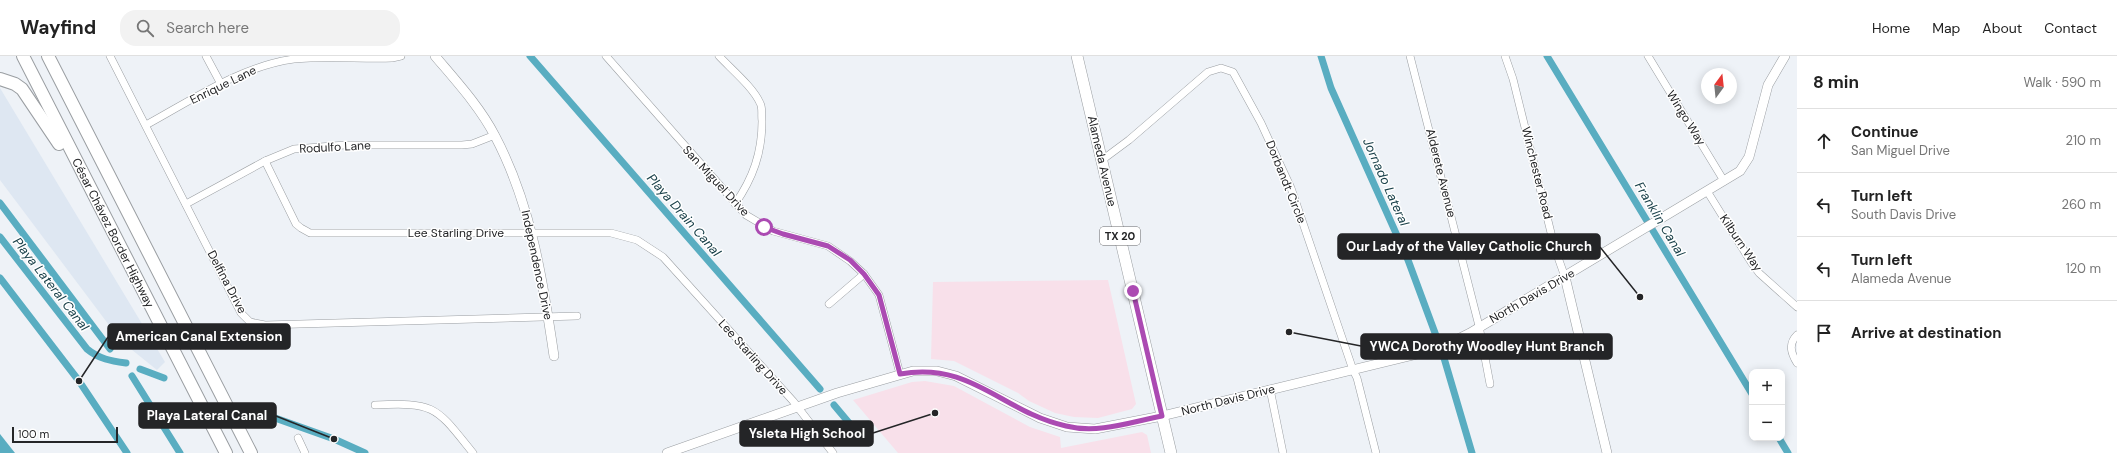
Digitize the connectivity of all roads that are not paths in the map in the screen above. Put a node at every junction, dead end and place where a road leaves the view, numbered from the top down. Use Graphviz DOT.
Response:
graph roads {
  1 [pos="23,56"];
  2 [pos="48,56"];
  3 [pos="110,56"];
  4 [pos="206,56"];
  5 [pos="400,56"];
  6 [pos="435,56"];
  7 [pos="606,56"];
  8 [pos="1077,56"];
  9 [pos="1410,56"];
  10 [pos="1506,56"];
  11 [pos="1648,56"];
  12 [pos="1785,56"];
  13 [pos="723,57"];
  14 [pos="294,58"];
  15 [pos="0,79"];
  16 [pos="221,84"];
  17 [pos="146,125"];
  18 [pos="495,135"];
  19 [pos="1102,160"];
  20 [pos="265,161"];
  21 [pos="1724,181"];
  22 [pos="1707,191"];
  23 [pos="186,204"];
  24 [pos="735,204"];
  25 [pos="112,231"];
  26 [pos="532,232"];
  27 [pos="864,274"];
  28 [pos="1565,278"];
  29 [pos="829,304"];
  30 [pos="1797,307"];
  31 [pos="577,316"];
  32 [pos="548,318"];
  33 [pos="1479,326"];
  34 [pos="1797,335"];
  35 [pos="554,356"];
  36 [pos="1797,363"];
  37 [pos="1353,370"];
  38 [pos="900,374"];
  39 [pos="1490,384"];
  40 [pos="1270,389"];
  41 [pos="375,405"];
  42 [pos="796,408"];
  43 [pos="1162,416"];
  44 [pos="298,438"];
  45 [pos="226,453"];
  46 [pos="251,453"];
  47 [pos="305,453"];
  48 [pos="473,453"];
  49 [pos="667,453"];
  50 [pos="833,453"];
  51 [pos="1171,453"];
  52 [pos="1284,453"];
  53 [pos="1376,453"];
  54 [pos="1607,453"];
  1 -- 25 [label="highway, César Chávez Border Highway"];
  2 -- 46 [label="highway, César Chávez Border Highway"];
  3 -- 17 [label="street, Delfina Drive"];
  4 -- 16 [label="street"];
  5 -- 14 [label="street, Enrique Lane"];
  6 -- 18 [label="street, Independence Drive"];
  7 -- 24 [label="street, San Miguel Drive"];
  8 -- 19 [label="main road, Alameda Avenue / TX 20"];
  9 -- 33 [label="street, Alderete Avenue"];
  10 -- 28 [label="street, Winchester Road"];
  11 -- 21 [label="street, Wingo Way"];
  12 -- 21 [label="street, North Davis Drive"];
  13 -- 24 [label="street"];
  14 -- 16 [label="street, Enrique Lane"];
  15 -- 25 [label="highway"];
  16 -- 17 [label="street, Enrique Lane"];
  17 -- 23 [label="street, Delfina Drive"];
  18 -- 20 [label="street, Rodulfo Lane"];
  18 -- 26 [label="street, Independence Drive"];
  19 -- 37 [label="street, Dorbandt Circle"];
  19 -- 43 [label="main road, Alameda Avenue / TX 20"];
  20 -- 23 [label="street, Rodulfo Lane"];
  20 -- 26 [label="street, Lee Starling Drive"];
  21 -- 22 [label="street, North Davis Drive"];
  22 -- 28 [label="street, North Davis Drive"];
  22 -- 30 [label="street, Kilburn Way"];
  23 -- 32 [label="street, Delfina Drive"];
  24 -- 27 [label="street, San Miguel Drive"];
  25 -- 45 [label="highway, César Chávez Border Highway"];
  26 -- 32 [label="street, Independence Drive"];
  26 -- 42 [label="street, Lee Starling Drive"];
  27 -- 29 [label="street"];
  27 -- 38 [label="street, San Miguel Drive"];
  28 -- 33 [label="street, North Davis Drive"];
  28 -- 54 [label="street, Winchester Road"];
  31 -- 32 [label="street, Delfina Drive"];
  32 -- 35 [label="street, Independence Drive"];
  33 -- 37 [label="street, North Davis Drive"];
  33 -- 39 [label="street, Alderete Avenue"];
  34 -- 36 [label="street"];
  37 -- 40 [label="street, North Davis Drive"];
  37 -- 53 [label="street, Dorbandt Circle"];
  38 -- 42 [label="street, North Davis Drive"];
  38 -- 43 [label="street, North Davis Drive"];
  40 -- 43 [label="street, North Davis Drive"];
  40 -- 52 [label="street"];
  41 -- 48 [label="street"];
  42 -- 49 [label="street, North Davis Drive"];
  42 -- 50 [label="street, Lee Starling Drive"];
  43 -- 51 [label="main road, Alameda Avenue / TX 20"];
  44 -- 47 [label="street"];
}
